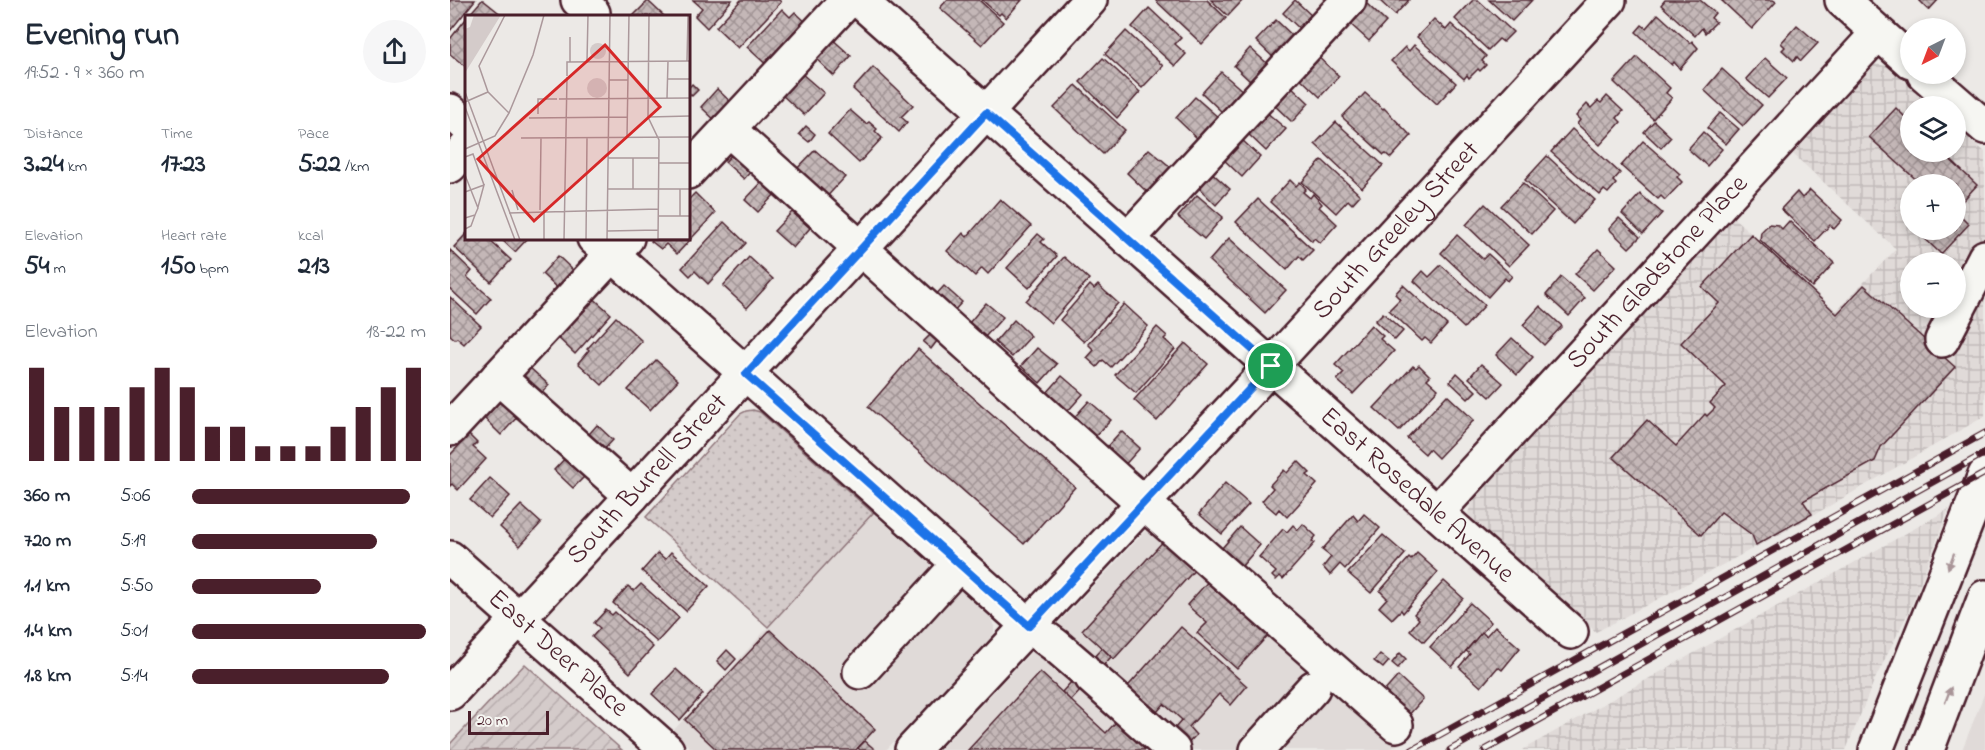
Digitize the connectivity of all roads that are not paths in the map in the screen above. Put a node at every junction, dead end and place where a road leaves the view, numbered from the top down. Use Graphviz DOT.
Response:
graph roads {
  1 [pos="848,0"];
  2 [pos="859,0"];
  3 [pos="1090,0"];
  4 [pos="1349,0"];
  5 [pos="1609,0"];
  6 [pos="1852,3"];
  7 [pos="1878,33"];
  8 [pos="1900,52"];
  9 [pos="1935,84"];
  10 [pos="450,111"];
  11 [pos="986,113"];
  12 [pos="465,124"];
  13 [pos="1985,128"];
  14 [pos="728,129"];
  15 [pos="465,149"];
  16 [pos="450,166"];
  17 [pos="690,170"];
  18 [pos="1128,239"];
  19 [pos="611,244"];
  20 [pos="861,249"];
  21 [pos="1985,257"];
  22 [pos="1942,340"];
  23 [pos="1271,366"];
  24 [pos="746,374"];
  25 [pos="498,377"];
  26 [pos="450,429"];
  27 [pos="1985,475"];
  28 [pos="632,496"];
  29 [pos="1144,503"];
  30 [pos="1436,513"];
  31 [pos="450,558"];
  32 [pos="959,564"];
  33 [pos="1985,597"];
  34 [pos="519,619"];
  35 [pos="1029,626"];
  36 [pos="1571,632"];
  37 [pos="860,672"];
  38 [pos="1313,688"];
  39 [pos="450,693"];
  40 [pos="1396,725"];
  41 [pos="663,749"];
  42 [pos="912,750"];
  43 [pos="1173,750"];
  44 [pos="1257,750"];
  45 [pos="1876,750"];
  46 [pos="1928,750"];
  1 -- 14 [label="street"];
  2 -- 11 [label="street, East Rosedale Avenue"];
  3 -- 11 [label="street, South Burrell Street"];
  4 -- 18 [label="street"];
  5 -- 23 [label="street, South Greeley Street"];
  6 -- 7 [label="street"];
  7 -- 8 [label="street"];
  7 -- 30 [label="street, South Gladstone Place"];
  9 -- 13 [label="street"];
  10 -- 12 [label="street"];
  11 -- 18 [label="street, East Rosedale Avenue"];
  11 -- 20 [label="street, South Burrell Street"];
  14 -- 17 [label="street"];
  14 -- 20 [label="street"];
  15 -- 16 [label="street"];
  18 -- 23 [label="street, East Rosedale Avenue"];
  19 -- 24 [label="street"];
  19 -- 25 [label="street"];
  20 -- 24 [label="street, South Burrell Street"];
  20 -- 29 [label="street"];
  21 -- 22 [label="street"];
  23 -- 29 [label="street, South Greeley Street"];
  23 -- 30 [label="street, East Rosedale Avenue"];
  24 -- 28 [label="street, South Burrell Street"];
  24 -- 32 [label="street"];
  25 -- 26 [label="street"];
  25 -- 28 [label="street"];
  27 -- 45 [label="street, one-way"];
  28 -- 34 [label="street, South Burrell Street"];
  29 -- 35 [label="street, South Greeley Street"];
  29 -- 40 [label="street"];
  30 -- 36 [label="street, East Rosedale Avenue"];
  31 -- 34 [label="street, East Deer Place"];
  32 -- 35 [label="street"];
  32 -- 37 [label="street"];
  46 -- 33 [label="street, one-way"];
  34 -- 39 [label="street, South Burrell Street"];
  34 -- 41 [label="street, East Deer Place"];
  35 -- 42 [label="street, South Greeley Street"];
  35 -- 43 [label="street"];
  38 -- 44 [label="street"];
}
